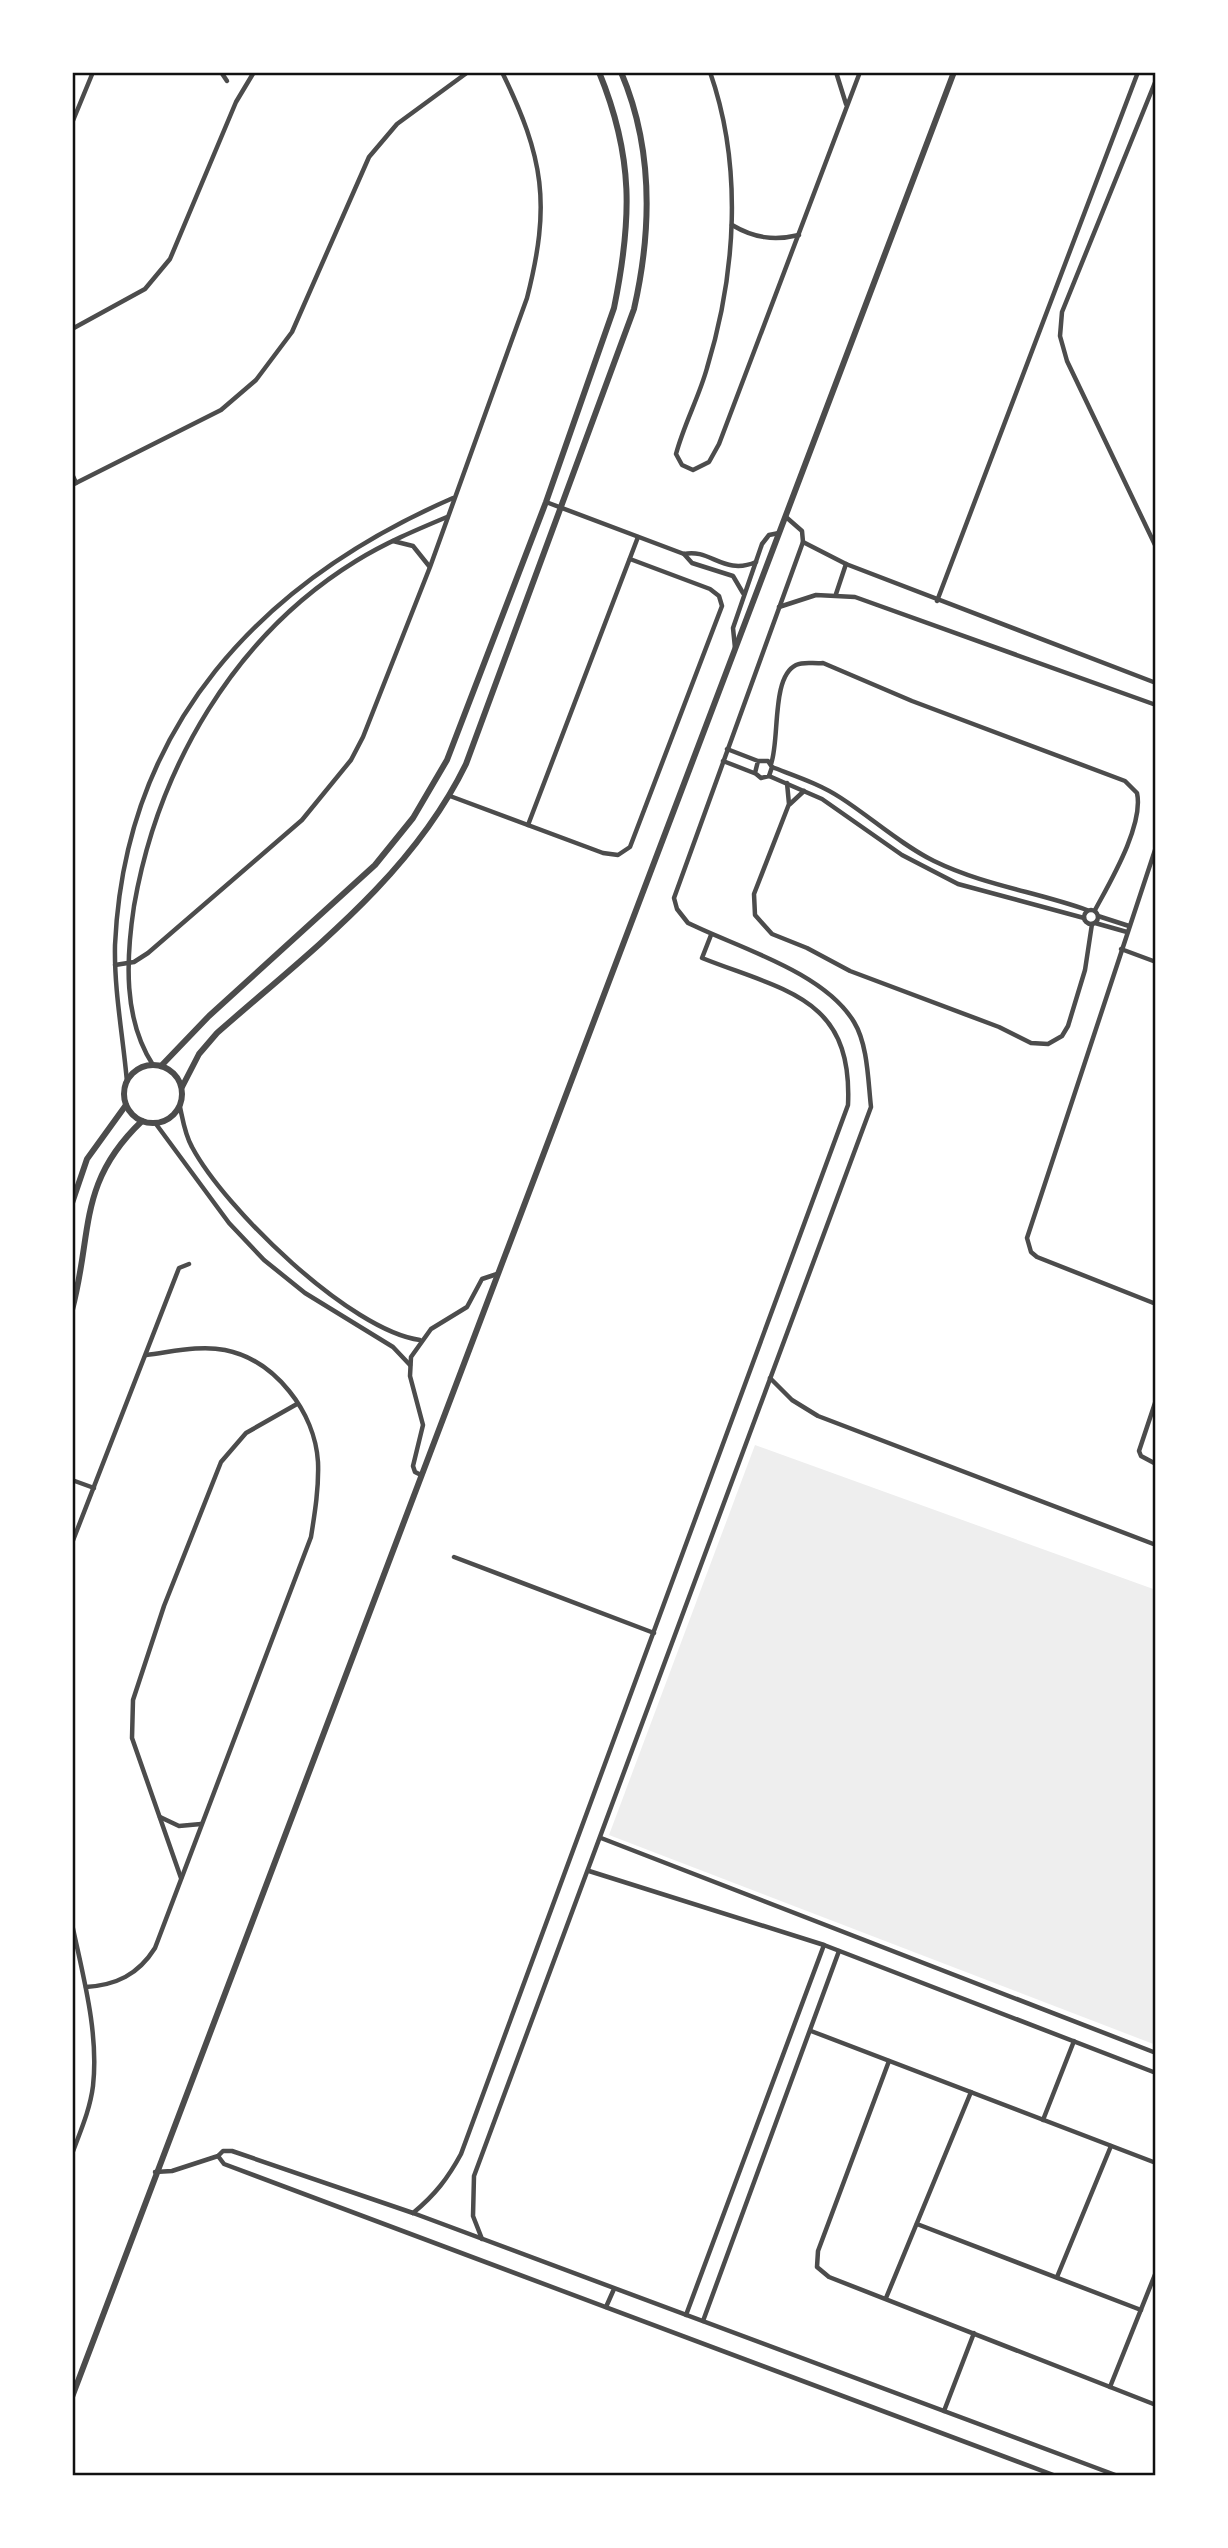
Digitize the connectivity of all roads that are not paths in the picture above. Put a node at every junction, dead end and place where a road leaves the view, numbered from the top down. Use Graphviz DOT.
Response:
graph roads {
  1 [pos="93,72"];
  2 [pos="220,72"];
  3 [pos="254,72"];
  4 [pos="468,72"];
  5 [pos="502,72"];
  6 [pos="599,72"];
  7 [pos="621,72"];
  8 [pos="710,72"];
  9 [pos="836,72"];
  10 [pos="860,72"];
  11 [pos="954,72"];
  12 [pos="1138,72"];
  13 [pos="1156,80"];
  14 [pos="227,81"];
  15 [pos="847,107"];
  16 [pos="72,123"];
  17 [pos="732,225"];
  18 [pos="799,235"];
  19 [pos="72,328"];
  20 [pos="72,474"];
  21 [pos="74,484"];
  22 [pos="454,497"];
  23 [pos="545,502"];
  24 [pos="562,508"];
  25 [pos="447,517"];
  26 [pos="786,517"];
  27 [pos="780,533"];
  28 [pos="638,537"];
  29 [pos="393,541"];
  30 [pos="803,542"];
  31 [pos="1156,547"];
  32 [pos="684,554"];
  33 [pos="707,558"];
  34 [pos="630,559"];
  35 [pos="756,562"];
  36 [pos="846,564"];
  37 [pos="705,566"];
  38 [pos="430,568"];
  39 [pos="835,594"];
  40 [pos="744,596"];
  41 [pos="937,600"];
  42 [pos="779,608"];
  43 [pos="736,650"];
  44 [pos="1156,683"];
  45 [pos="1156,705"];
  46 [pos="775,746"];
  47 [pos="727,749"];
  48 [pos="761,760"];
  49 [pos="723,761"];
  50 [pos="772,765"];
  51 [pos="755,773"];
  52 [pos="769,776"];
  53 [pos="787,783"];
  54 [pos="804,790"];
  55 [pos="450,796"];
  56 [pos="838,796"];
  57 [pos="789,804"];
  58 [pos="832,805"];
  59 [pos="527,825"];
  60 [pos="1156,847"];
  61 [pos="937,862"];
  62 [pos="934,873"];
  63 [pos="1095,910"];
  64 [pos="1087,911"];
  65 [pos="1098,916"];
  66 [pos="1084,918"];
  67 [pos="1094,923"];
  68 [pos="1129,926"];
  69 [pos="1127,932"];
  70 [pos="711,934"];
  71 [pos="1121,949"];
  72 [pos="1156,962"];
  73 [pos="128,964"];
  74 [pos="115,965"];
  75 [pos="153,1065"];
  76 [pos="161,1066"];
  77 [pos="127,1082"];
  78 [pos="182,1087"];
  79 [pos="126,1105"];
  80 [pos="180,1107"];
  81 [pos="142,1122"];
  82 [pos="156,1124"];
  83 [pos="74,1183"];
  84 [pos="72,1203"];
  85 [pos="189,1264"];
  86 [pos="498,1274"];
  87 [pos="1156,1304"];
  88 [pos="72,1310"];
  89 [pos="420,1340"];
  90 [pos="146,1355"];
  91 [pos="410,1365"];
  92 [pos="770,1378"];
  93 [pos="1156,1400"];
  94 [pos="297,1404"];
  95 [pos="1156,1464"];
  96 [pos="422,1475"];
  97 [pos="72,1480"];
  98 [pos="94,1488"];
  99 [pos="1156,1537"];
  100 [pos="72,1543"];
  101 [pos="1155,1544"];
  102 [pos="454,1557"];
  103 [pos="654,1633"];
  104 [pos="160,1817"];
  105 [pos="201,1824"];
  106 [pos="601,1838"];
  107 [pos="589,1871"];
  108 [pos="181,1878"];
  109 [pos="72,1924"];
  110 [pos="824,1945"];
  111 [pos="839,1951"];
  112 [pos="86,1987"];
  113 [pos="811,2031"];
  114 [pos="1074,2041"];
  115 [pos="1156,2053"];
  116 [pos="889,2061"];
  117 [pos="1156,2073"];
  118 [pos="971,2092"];
  119 [pos="1043,2120"];
  120 [pos="1111,2146"];
  121 [pos="72,2154"];
  122 [pos="218,2156"];
  123 [pos="1156,2163"];
  124 [pos="155,2172"];
  125 [pos="413,2213"];
  126 [pos="917,2224"];
  127 [pos="482,2239"];
  128 [pos="1156,2272"];
  129 [pos="1057,2277"];
  130 [pos="614,2289"];
  131 [pos="886,2298"];
  132 [pos="606,2307"];
  133 [pos="1141,2310"];
  134 [pos="686,2315"];
  135 [pos="703,2321"];
  136 [pos="974,2333"];
  137 [pos="1110,2387"];
  138 [pos="72,2397"];
  139 [pos="1156,2404"];
  140 [pos="944,2411"];
  141 [pos="1056,2476"];
  142 [pos="1118,2476"];
  1 -- 16 [label="street"];
  2 -- 14 [label="street"];
  3 -- 19 [label="street"];
  4 -- 21 [label="street"];
  5 -- 22 [label="street"];
  6 -- 23 [label="street"];
  7 -- 24 [label="street"];
  8 -- 17 [label="street"];
  9 -- 15 [label="street"];
  10 -- 15 [label="street"];
  11 -- 26 [label="street"];
  12 -- 41 [label="street"];
  13 -- 31 [label="street"];
  15 -- 18 [label="street"];
  17 -- 18 [label="street"];
  17 -- 18 [label="street"];
  20 -- 21 [label="street"];
  22 -- 25 [label="street"];
  22 -- 74 [label="street"];
  23 -- 24 [label="street"];
  23 -- 76 [label="street"];
  24 -- 28 [label="street"];
  24 -- 55 [label="street"];
  25 -- 29 [label="street"];
  25 -- 38 [label="street"];
  26 -- 27 [label="street"];
  26 -- 30 [label="street"];
  27 -- 35 [label="street"];
  27 -- 43 [label="street"];
  28 -- 32 [label="street"];
  28 -- 34 [label="street"];
  29 -- 38 [label="street"];
  29 -- 73 [label="street"];
  30 -- 36 [label="street"];
  30 -- 42 [label="street"];
  32 -- 33 [label="street"];
  32 -- 37 [label="street"];
  33 -- 35 [label="street"];
  33 -- 37 [label="street"];
  34 -- 59 [label="street"];
  34 -- 59 [label="street"];
  35 -- 40 [label="street"];
  36 -- 39 [label="street"];
  36 -- 41 [label="street"];
  37 -- 40 [label="street"];
  38 -- 73 [label="street"];
  39 -- 42 [label="street"];
  39 -- 45 [label="street"];
  40 -- 43 [label="street"];
  41 -- 44 [label="street"];
  42 -- 47 [label="street"];
  43 -- 86 [label="street"];
  46 -- 48 [label="street"];
  46 -- 50 [label="street"];
  46 -- 63 [label="street"];
  47 -- 48 [label="street"];
  47 -- 49 [label="street"];
  48 -- 50 [label="street"];
  48 -- 51 [label="street"];
  49 -- 51 [label="street"];
  49 -- 70 [label="street"];
  50 -- 52 [label="street"];
  50 -- 56 [label="street"];
  51 -- 52 [label="street"];
  52 -- 53 [label="street"];
  53 -- 54 [label="street"];
  53 -- 57 [label="street"];
  54 -- 57 [label="street"];
  54 -- 58 [label="street"];
  55 -- 59 [label="street"];
  55 -- 78 [label="street"];
  56 -- 58 [label="street"];
  56 -- 61 [label="street"];
  57 -- 67 [label="street"];
  58 -- 62 [label="street"];
  60 -- 68 [label="street"];
  61 -- 62 [label="street"];
  61 -- 64 [label="street"];
  62 -- 66 [label="street"];
  63 -- 64 [label="street"];
  63 -- 65 [label="street"];
  64 -- 66 [label="street"];
  65 -- 67 [label="street"];
  65 -- 68 [label="street"];
  66 -- 67 [label="street"];
  67 -- 69 [label="street"];
  68 -- 69 [label="street"];
  69 -- 71 [label="street"];
  70 -- 92 [label="street"];
  70 -- 103 [label="street"];
  71 -- 72 [label="street"];
  71 -- 87 [label="street"];
  73 -- 74 [label="street"];
  73 -- 75 [label="street"];
  74 -- 77 [label="street"];
  75 -- 76 [label="street"];
  75 -- 77 [label="street"];
  76 -- 78 [label="street"];
  77 -- 79 [label="street"];
  78 -- 80 [label="street"];
  79 -- 81 [label="street"];
  79 -- 83 [label="street"];
  80 -- 82 [label="street"];
  80 -- 89 [label="street"];
  81 -- 82 [label="street"];
  81 -- 88 [label="street"];
  82 -- 91 [label="street"];
  83 -- 84 [label="street"];
  85 -- 90 [label="street"];
  86 -- 89 [label="street"];
  86 -- 96 [label="street"];
  89 -- 91 [label="street"];
  90 -- 94 [label="street"];
  90 -- 98 [label="street"];
  91 -- 96 [label="street"];
  92 -- 101 [label="street"];
  92 -- 106 [label="street"];
  93 -- 95 [label="street"];
  94 -- 104 [label="street"];
  94 -- 105 [label="street"];
  96 -- 124 [label="street"];
  97 -- 98 [label="street"];
  98 -- 100 [label="street"];
  99 -- 101 [label="street"];
  102 -- 103 [label="street"];
  103 -- 125 [label="street"];
  104 -- 105 [label="street"];
  104 -- 108 [label="street"];
  105 -- 108 [label="street"];
  106 -- 107 [label="street"];
  106 -- 115 [label="street"];
  107 -- 110 [label="street"];
  107 -- 127 [label="street"];
  108 -- 112 [label="street"];
  109 -- 112 [label="street"];
  110 -- 111 [label="street"];
  110 -- 134 [label="street"];
  111 -- 113 [label="street"];
  111 -- 114 [label="street"];
  112 -- 121 [label="street"];
  113 -- 116 [label="street"];
  113 -- 135 [label="street"];
  114 -- 117 [label="street"];
  114 -- 119 [label="street"];
  116 -- 118 [label="street"];
  116 -- 131 [label="street"];
  118 -- 119 [label="street"];
  118 -- 126 [label="street"];
  119 -- 120 [label="street"];
  120 -- 123 [label="street"];
  120 -- 129 [label="street"];
  122 -- 124 [label="street"];
  122 -- 125 [label="street"];
  122 -- 132 [label="street"];
  124 -- 138 [label="street"];
  125 -- 127 [label="street"];
  126 -- 129 [label="street"];
  126 -- 131 [label="street"];
  127 -- 130 [label="street"];
  128 -- 133 [label="street"];
  129 -- 133 [label="street"];
  130 -- 132 [label="street"];
  130 -- 134 [label="street"];
  131 -- 136 [label="street"];
  132 -- 141 [label="street"];
  133 -- 137 [label="street"];
  134 -- 135 [label="street"];
  135 -- 140 [label="street"];
  136 -- 137 [label="street"];
  136 -- 140 [label="street"];
  137 -- 139 [label="street"];
  140 -- 142 [label="street"];
}
